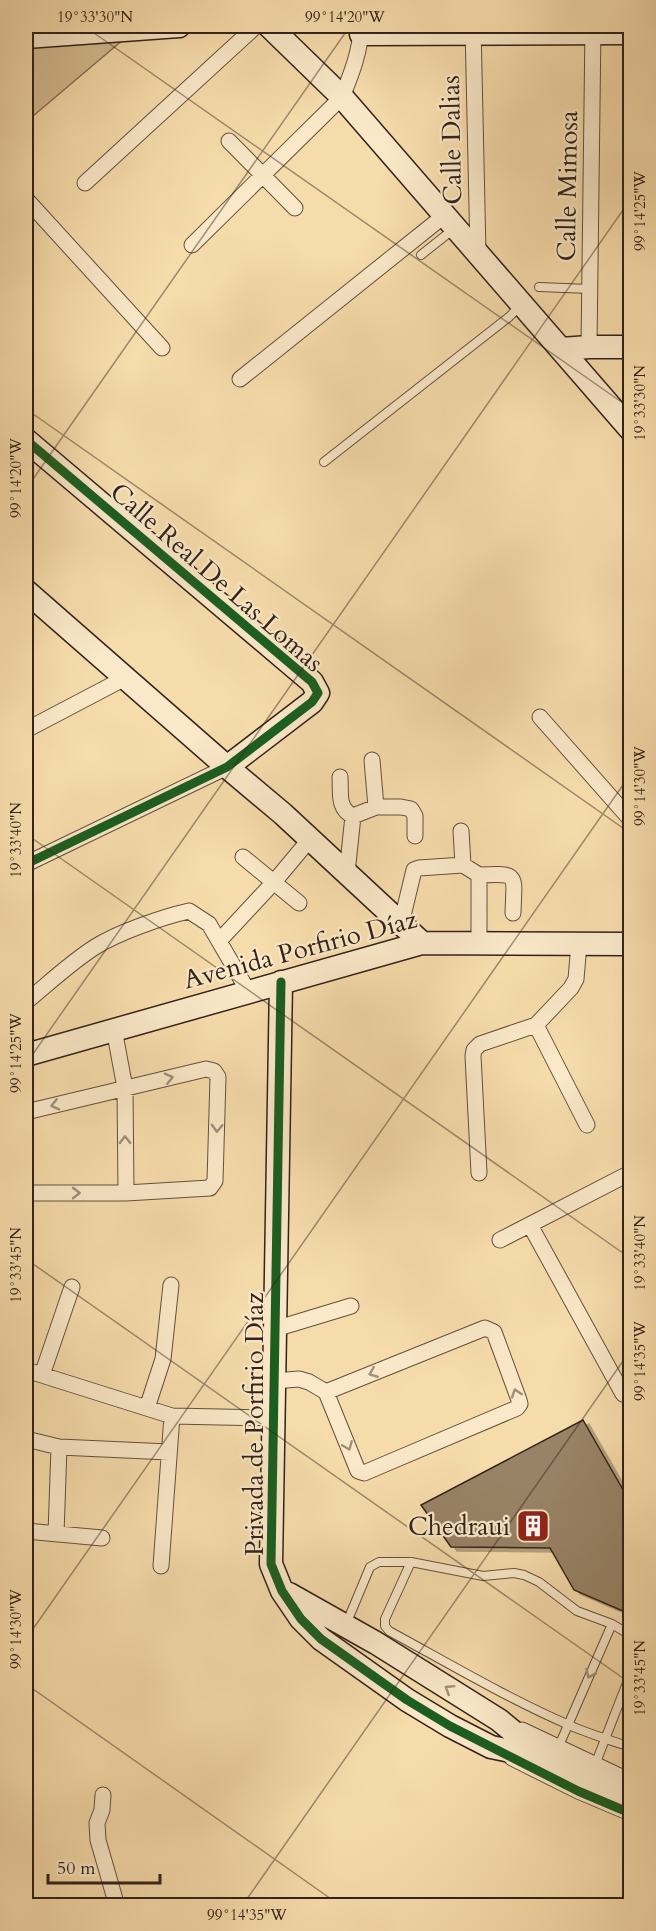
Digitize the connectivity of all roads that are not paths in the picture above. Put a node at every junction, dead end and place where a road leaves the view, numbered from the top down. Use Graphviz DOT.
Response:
graph roads {
  1 [pos="179,26"];
  2 [pos="256,26"];
  3 [pos="269,26"];
  4 [pos="593,29"];
  5 [pos="361,30"];
  6 [pos="473,30"];
  7 [pos="630,33"];
  8 [pos="26,37"];
  9 [pos="342,98"];
  10 [pos="229,141"];
  11 [pos="262,176"];
  12 [pos="85,183"];
  13 [pos="26,199"];
  14 [pos="295,208"];
  15 [pos="450,221"];
  16 [pos="192,245"];
  17 [pos="478,253"];
  18 [pos="421,255"];
  19 [pos="539,287"];
  20 [pos="590,289"];
  21 [pos="521,305"];
  22 [pos="589,347"];
  23 [pos="630,347"];
  24 [pos="162,348"];
  25 [pos="561,350"];
  26 [pos="240,379"];
  27 [pos="623,411"];
  28 [pos="630,429"];
  29 [pos="26,440"];
  30 [pos="324,462"];
  31 [pos="29,599"];
  32 [pos="125,678"];
  33 [pos="540,717"];
  34 [pos="26,730"];
  35 [pos="372,760"];
  36 [pos="227,767"];
  37 [pos="340,777"];
  38 [pos="376,807"];
  39 [pos="353,816"];
  40 [pos="630,819"];
  41 [pos="461,831"];
  42 [pos="415,836"];
  43 [pos="310,839"];
  44 [pos="243,857"];
  45 [pos="26,864"];
  46 [pos="463,865"];
  47 [pos="347,873"];
  48 [pos="479,874"];
  49 [pos="274,882"];
  50 [pos="299,903"];
  51 [pos="513,913"];
  52 [pos="401,924"];
  53 [pos="220,940"];
  54 [pos="422,943"];
  55 [pos="478,943"];
  56 [pos="579,944"];
  57 [pos="630,944"];
  58 [pos="280,982"];
  59 [pos="248,991"];
  60 [pos="26,1002"];
  61 [pos="536,1025"];
  62 [pos="114,1029"];
  63 [pos="26,1055"];
  64 [pos="125,1088"];
  65 [pos="26,1112"];
  66 [pos="587,1125"];
  67 [pos="479,1173"];
  68 [pos="630,1173"];
  69 [pos="26,1192"];
  70 [pos="126,1193"];
  71 [pos="530,1225"];
  72 [pos="500,1240"];
  73 [pos="171,1285"];
  74 [pos="72,1287"];
  75 [pos="351,1306"];
  76 [pos="275,1329"];
  77 [pos="26,1370"];
  78 [pos="42,1375"];
  79 [pos="274,1381"];
  80 [pos="326,1392"];
  81 [pos="623,1394"];
  82 [pos="147,1408"];
  83 [pos="172,1416"];
  84 [pos="274,1418"];
  85 [pos="26,1439"];
  86 [pos="59,1448"];
  87 [pos="169,1452"];
  88 [pos="26,1531"];
  89 [pos="57,1534"];
  90 [pos="102,1538"];
  91 [pos="411,1562"];
  92 [pos="161,1566"];
  93 [pos="282,1591"];
  94 [pos="612,1624"];
  95 [pos="345,1627"];
  96 [pos="630,1635"];
  97 [pos="376,1643"];
  98 [pos="359,1667"];
  99 [pos="630,1675"];
  100 [pos="499,1720"];
  101 [pos="568,1725"];
  102 [pos="605,1739"];
  103 [pos="520,1746"];
  104 [pos="491,1747"];
  105 [pos="630,1747"];
  106 [pos="552,1753"];
  107 [pos="595,1765"];
  108 [pos="630,1781"];
  109 [pos="103,1795"];
  110 [pos="630,1795"];
  111 [pos="630,1813"];
  112 [pos="117,1905"];
  1 -- 8 [label="street"];
  2 -- 12 [label="street"];
  3 -- 9 [label="street"];
  4 -- 6 [label="street"];
  4 -- 7 [label="street"];
  4 -- 20 [label="street, Calle Mimosa"];
  5 -- 6 [label="street"];
  5 -- 9 [label="street"];
  6 -- 17 [label="street, Calle Dalias"];
  9 -- 11 [label="street"];
  9 -- 15 [label="street"];
  10 -- 11 [label="street"];
  11 -- 14 [label="street"];
  11 -- 16 [label="street"];
  13 -- 24 [label="street"];
  15 -- 17 [label="street"];
  15 -- 18 [label="lane"];
  15 -- 26 [label="street"];
  17 -- 21 [label="street"];
  19 -- 20 [label="lane"];
  20 -- 22 [label="street, Calle Mimosa"];
  21 -- 25 [label="street"];
  21 -- 30 [label="lane"];
  22 -- 23 [label="street"];
  22 -- 25 [label="street"];
  25 -- 27 [label="street"];
  27 -- 28 [label="street"];
  29 -- 36 [label="street, Calle Real De Las Lomas"];
  31 -- 32 [label="street"];
  32 -- 34 [label="street"];
  32 -- 36 [label="street"];
  33 -- 40 [label="street"];
  35 -- 38 [label="street"];
  36 -- 43 [label="street"];
  36 -- 45 [label="street"];
  37 -- 39 [label="street"];
  38 -- 39 [label="street"];
  38 -- 42 [label="street"];
  39 -- 47 [label="street"];
  41 -- 46 [label="street"];
  43 -- 47 [label="street"];
  43 -- 49 [label="street"];
  44 -- 49 [label="street"];
  46 -- 48 [label="street"];
  46 -- 52 [label="street"];
  47 -- 52 [label="street"];
  48 -- 51 [label="street"];
  48 -- 55 [label="street"];
  49 -- 50 [label="street"];
  49 -- 53 [label="street"];
  52 -- 54 [label="street"];
  53 -- 59 [label="street"];
  53 -- 60 [label="street"];
  54 -- 55 [label="street, Avenida Porfirio Díaz"];
  54 -- 58 [label="street, Avenida Porfirio Díaz"];
  55 -- 56 [label="street, Avenida Porfirio Díaz"];
  56 -- 57 [label="street, Avenida Porfirio Díaz"];
  56 -- 61 [label="street"];
  58 -- 59 [label="street, Avenida Porfirio Díaz"];
  58 -- 76 [label="street, Privada de Porfirio Díaz"];
  59 -- 62 [label="street, Avenida Porfirio Díaz"];
  61 -- 66 [label="street"];
  61 -- 67 [label="street"];
  62 -- 63 [label="street, Avenida Porfirio Díaz"];
  62 -- 64 [label="street"];
  64 -- 65 [label="street, one-way"];
  70 -- 64 [label="street, one-way"];
  64 -- 70 [label="street, one-way"];
  68 -- 71 [label="street"];
  69 -- 70 [label="street, one-way"];
  71 -- 72 [label="street"];
  71 -- 81 [label="street"];
  73 -- 82 [label="street"];
  74 -- 78 [label="street"];
  75 -- 76 [label="street"];
  76 -- 79 [label="street, Privada de Porfirio Díaz"];
  77 -- 78 [label="street"];
  78 -- 82 [label="street"];
  79 -- 80 [label="street"];
  79 -- 84 [label="street, Privada de Porfirio Díaz"];
  80 -- 80 [label="street, one-way"];
  82 -- 83 [label="street"];
  83 -- 84 [label="street"];
  83 -- 87 [label="street"];
  84 -- 93 [label="street, Privada de Porfirio Díaz"];
  85 -- 86 [label="street"];
  86 -- 87 [label="street"];
  86 -- 89 [label="street"];
  87 -- 92 [label="street"];
  88 -- 89 [label="street"];
  89 -- 90 [label="street"];
  91 -- 94 [label="lane"];
  91 -- 95 [label="lane"];
  91 -- 101 [label="lane"];
  93 -- 95 [label="street, Privada de Porfirio Díaz"];
  93 -- 98 [label="street, Privada de Porfirio Díaz"];
  94 -- 96 [label="lane"];
  94 -- 101 [label="lane, one-way"];
  95 -- 97 [label="street, Privada de Porfirio Díaz"];
  97 -- 98 [label="street"];
  100 -- 97 [label="street, Privada de Porfirio Díaz, one-way"];
  98 -- 104 [label="street, Privada de Porfirio Díaz"];
  99 -- 102 [label="lane"];
  100 -- 103 [label="street"];
  100 -- 106 [label="street, Privada de Porfirio Díaz"];
  101 -- 102 [label="lane"];
  101 -- 106 [label="lane"];
  102 -- 105 [label="lane"];
  102 -- 107 [label="lane"];
  103 -- 104 [label="street"];
  103 -- 106 [label="street"];
  104 -- 111 [label="street, Privada de Porfirio Díaz"];
  106 -- 107 [label="street, Privada de Porfirio Díaz"];
  106 -- 110 [label="street"];
  107 -- 108 [label="street, Privada de Porfirio Díaz"];
  109 -- 112 [label="street"];
}
